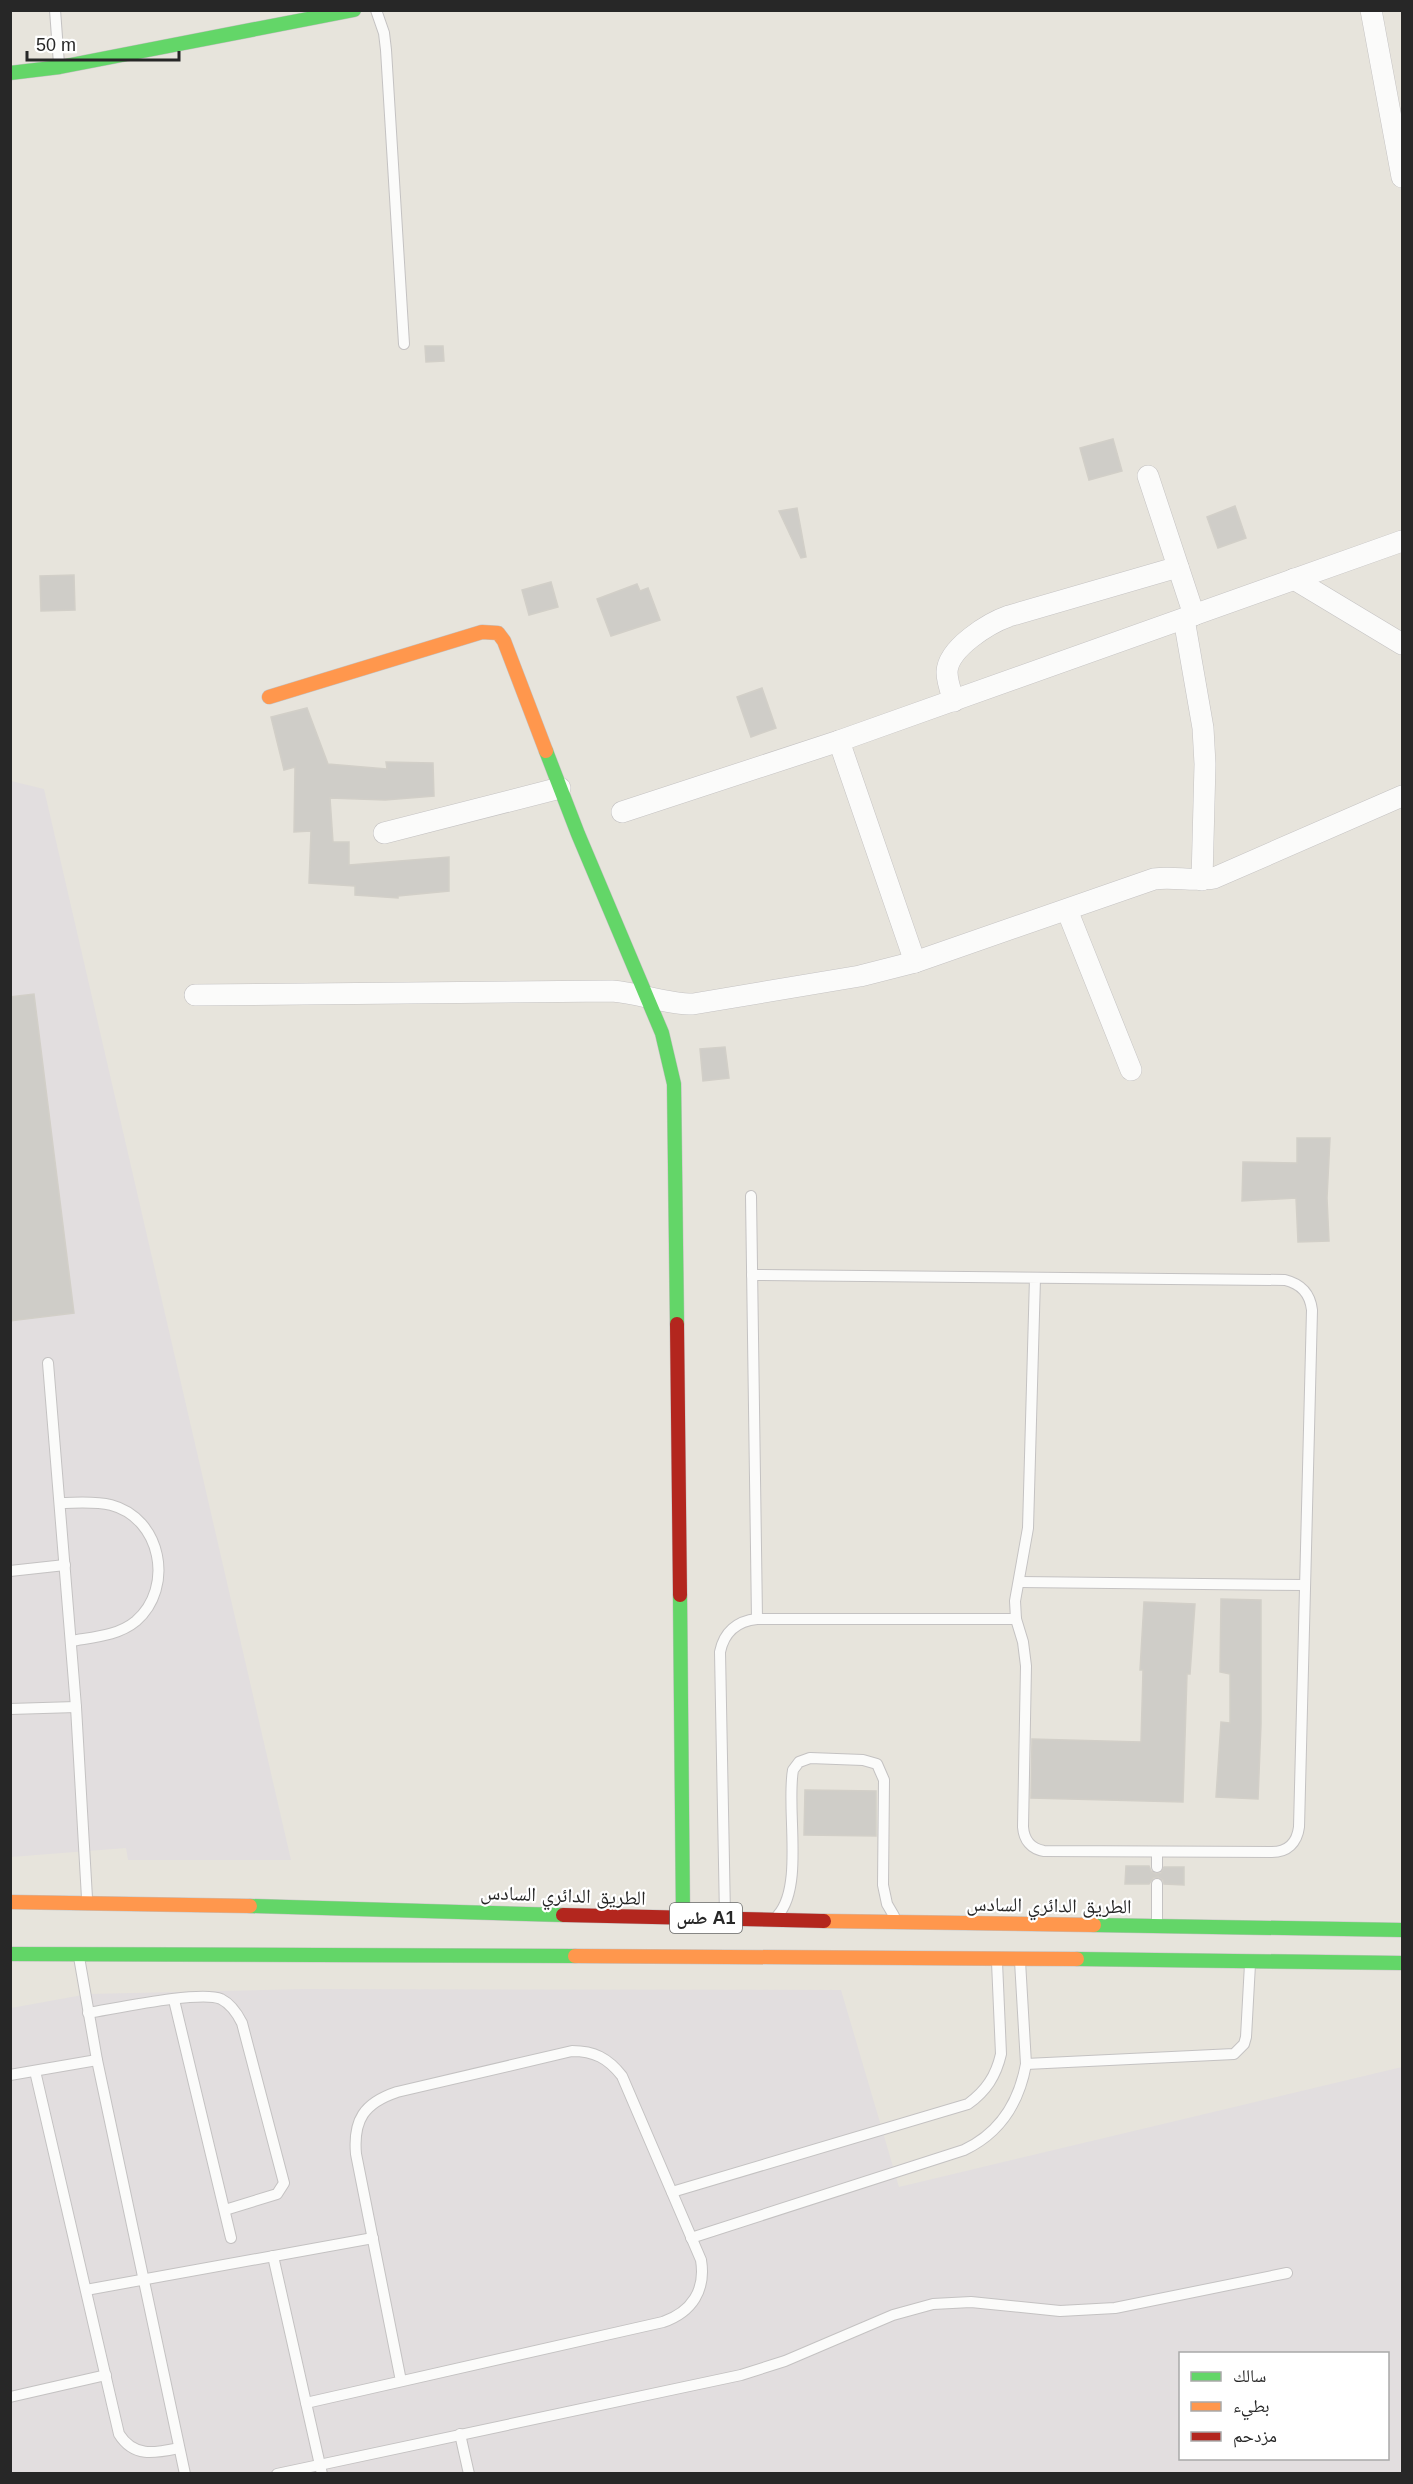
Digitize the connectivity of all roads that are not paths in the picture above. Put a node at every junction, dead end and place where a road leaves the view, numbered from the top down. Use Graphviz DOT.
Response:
graph roads {
  1 [pos="55,10"];
  2 [pos="354,10"];
  3 [pos="376,10"];
  4 [pos="1371,10"];
  5 [pos="60,67"];
  6 [pos="10,73"];
  7 [pos="1402,177"];
  8 [pos="404,344"];
  9 [pos="1148,476"];
  10 [pos="1402,541"];
  11 [pos="1178,567"];
  12 [pos="1294,579"];
  13 [pos="1189,617"];
  14 [pos="1402,644"];
  15 [pos="269,697"];
  16 [pos="954,701"];
  17 [pos="839,741"];
  18 [pos="560,788"];
  19 [pos="1402,796"];
  20 [pos="622,812"];
  21 [pos="384,833"];
  22 [pos="1202,880"];
  23 [pos="1067,910"];
  24 [pos="915,962"];
  25 [pos="195,995"];
  26 [pos="647,996"];
  27 [pos="1131,1070"];
  28 [pos="751,1196"];
  29 [pos="752,1275"];
  30 [pos="1035,1278"];
  31 [pos="48,1363"];
  32 [pos="60,1503"];
  33 [pos="65,1565"];
  34 [pos="10,1571"];
  35 [pos="1019,1582"];
  36 [pos="1305,1585"];
  37 [pos="757,1619"];
  38 [pos="1016,1619"];
  39 [pos="71,1641"];
  40 [pos="76,1707"];
  41 [pos="10,1709"];
  42 [pos="1157,1852"];
  43 [pos="1157,1867"];
  44 [pos="1157,1884"];
  45 [pos="10,1902"];
  46 [pos="87,1902"];
  47 [pos="683,1917"];
  48 [pos="725,1919"];
  49 [pos="773,1920"];
  50 [pos="901,1922"];
  51 [pos="1157,1926"];
  52 [pos="1402,1930"];
  53 [pos="995,1941"];
  54 [pos="1019,1942"];
  55 [pos="78,1953"];
  56 [pos="10,1954"];
  57 [pos="1250,1961"];
  58 [pos="1402,1963"];
  59 [pos="174,2000"];
  60 [pos="87,2013"];
  61 [pos="97,2060"];
  62 [pos="1026,2064"];
  63 [pos="35,2070"];
  64 [pos="10,2075"];
  65 [pos="672,2192"];
  66 [pos="225,2210"];
  67 [pos="231,2238"];
  68 [pos="373,2238"];
  69 [pos="692,2238"];
  70 [pos="273,2256"];
  71 [pos="1287,2273"];
  72 [pos="143,2280"];
  73 [pos="86,2290"];
  74 [pos="106,2375"];
  75 [pos="401,2381"];
  76 [pos="10,2397"];
  77 [pos="306,2403"];
  78 [pos="460,2434"];
  79 [pos="179,2448"];
  80 [pos="321,2469"];
  81 [pos="185,2474"];
  82 [pos="277,2474"];
  83 [pos="469,2474"];
  1 -- 5 [label="lane"];
  2 -- 5 [label="main road"];
  3 -- 8 [label="lane"];
  4 -- 7 [label="street"];
  5 -- 6 [label="main road"];
  9 -- 11 [label="street"];
  10 -- 12 [label="street"];
  11 -- 13 [label="street"];
  11 -- 16 [label="street"];
  12 -- 13 [label="street"];
  12 -- 14 [label="street"];
  13 -- 16 [label="street"];
  13 -- 22 [label="street"];
  15 -- 18 [label="main road"];
  16 -- 17 [label="street"];
  17 -- 20 [label="street"];
  17 -- 24 [label="street"];
  18 -- 21 [label="street"];
  18 -- 26 [label="main road"];
  19 -- 22 [label="street"];
  22 -- 23 [label="street"];
  23 -- 24 [label="street"];
  23 -- 27 [label="street"];
  24 -- 26 [label="street"];
  25 -- 26 [label="street"];
  26 -- 47 [label="main road"];
  28 -- 29 [label="lane"];
  29 -- 30 [label="lane"];
  29 -- 37 [label="lane"];
  30 -- 35 [label="lane"];
  30 -- 36 [label="lane"];
  31 -- 32 [label="lane"];
  32 -- 33 [label="lane"];
  32 -- 39 [label="lane"];
  33 -- 34 [label="lane"];
  33 -- 39 [label="lane"];
  35 -- 36 [label="lane"];
  35 -- 38 [label="lane"];
  36 -- 42 [label="lane"];
  37 -- 38 [label="lane"];
  37 -- 48 [label="lane"];
  38 -- 42 [label="lane"];
  39 -- 40 [label="lane"];
  40 -- 41 [label="lane"];
  40 -- 46 [label="lane"];
  42 -- 43 [label="lane"];
  44 -- 51 [label="lane"];
  45 -- 46 [label="main road, الطريق الدائري السادس / طس A1"];
  46 -- 47 [label="main road, الطريق الدائري السادس / طس A1"];
  47 -- 48 [label="main road, الطريق الدائري السادس / طس A1"];
  48 -- 49 [label="main road, الطريق الدائري السادس / طس A1"];
  49 -- 50 [label="main road, الطريق الدائري السادس / طس A1"];
  49 -- 50 [label="lane"];
  50 -- 53 [label="main road, الطريق الدائري السادس / طس A1"];
  51 -- 52 [label="main road, الطريق الدائري السادس / طس A1"];
  51 -- 54 [label="main road, الطريق الدائري السادس / طس A1"];
  53 -- 54 [label="main road, الطريق الدائري السادس / طس A1"];
  53 -- 54 [label="main road, الطريق الدائري السادس / طس A1"];
  53 -- 55 [label="main road, الطريق الدائري السادس / طس A1"];
  53 -- 65 [label="lane"];
  54 -- 57 [label="main road, الطريق الدائري السادس / طس A1"];
  54 -- 62 [label="lane"];
  55 -- 56 [label="main road, الطريق الدائري السادس / طس A1"];
  55 -- 60 [label="lane"];
  57 -- 58 [label="main road, الطريق الدائري السادس / طس A1"];
  57 -- 62 [label="lane"];
  59 -- 60 [label="lane"];
  59 -- 66 [label="lane"];
  59 -- 66 [label="lane"];
  60 -- 61 [label="lane"];
  61 -- 63 [label="lane"];
  61 -- 72 [label="lane"];
  62 -- 69 [label="lane"];
  63 -- 64 [label="lane"];
  63 -- 73 [label="lane"];
  65 -- 68 [label="lane"];
  65 -- 69 [label="lane"];
  66 -- 67 [label="lane"];
  68 -- 70 [label="lane"];
  68 -- 75 [label="lane"];
  69 -- 75 [label="lane"];
  70 -- 72 [label="lane"];
  70 -- 77 [label="lane"];
  71 -- 78 [label="lane"];
  72 -- 73 [label="lane"];
  72 -- 79 [label="lane"];
  73 -- 74 [label="lane"];
  74 -- 76 [label="lane"];
  74 -- 79 [label="lane"];
  75 -- 77 [label="lane"];
  77 -- 80 [label="lane"];
  78 -- 80 [label="lane"];
  78 -- 83 [label="lane"];
  79 -- 81 [label="lane"];
  80 -- 82 [label="lane"];
}
